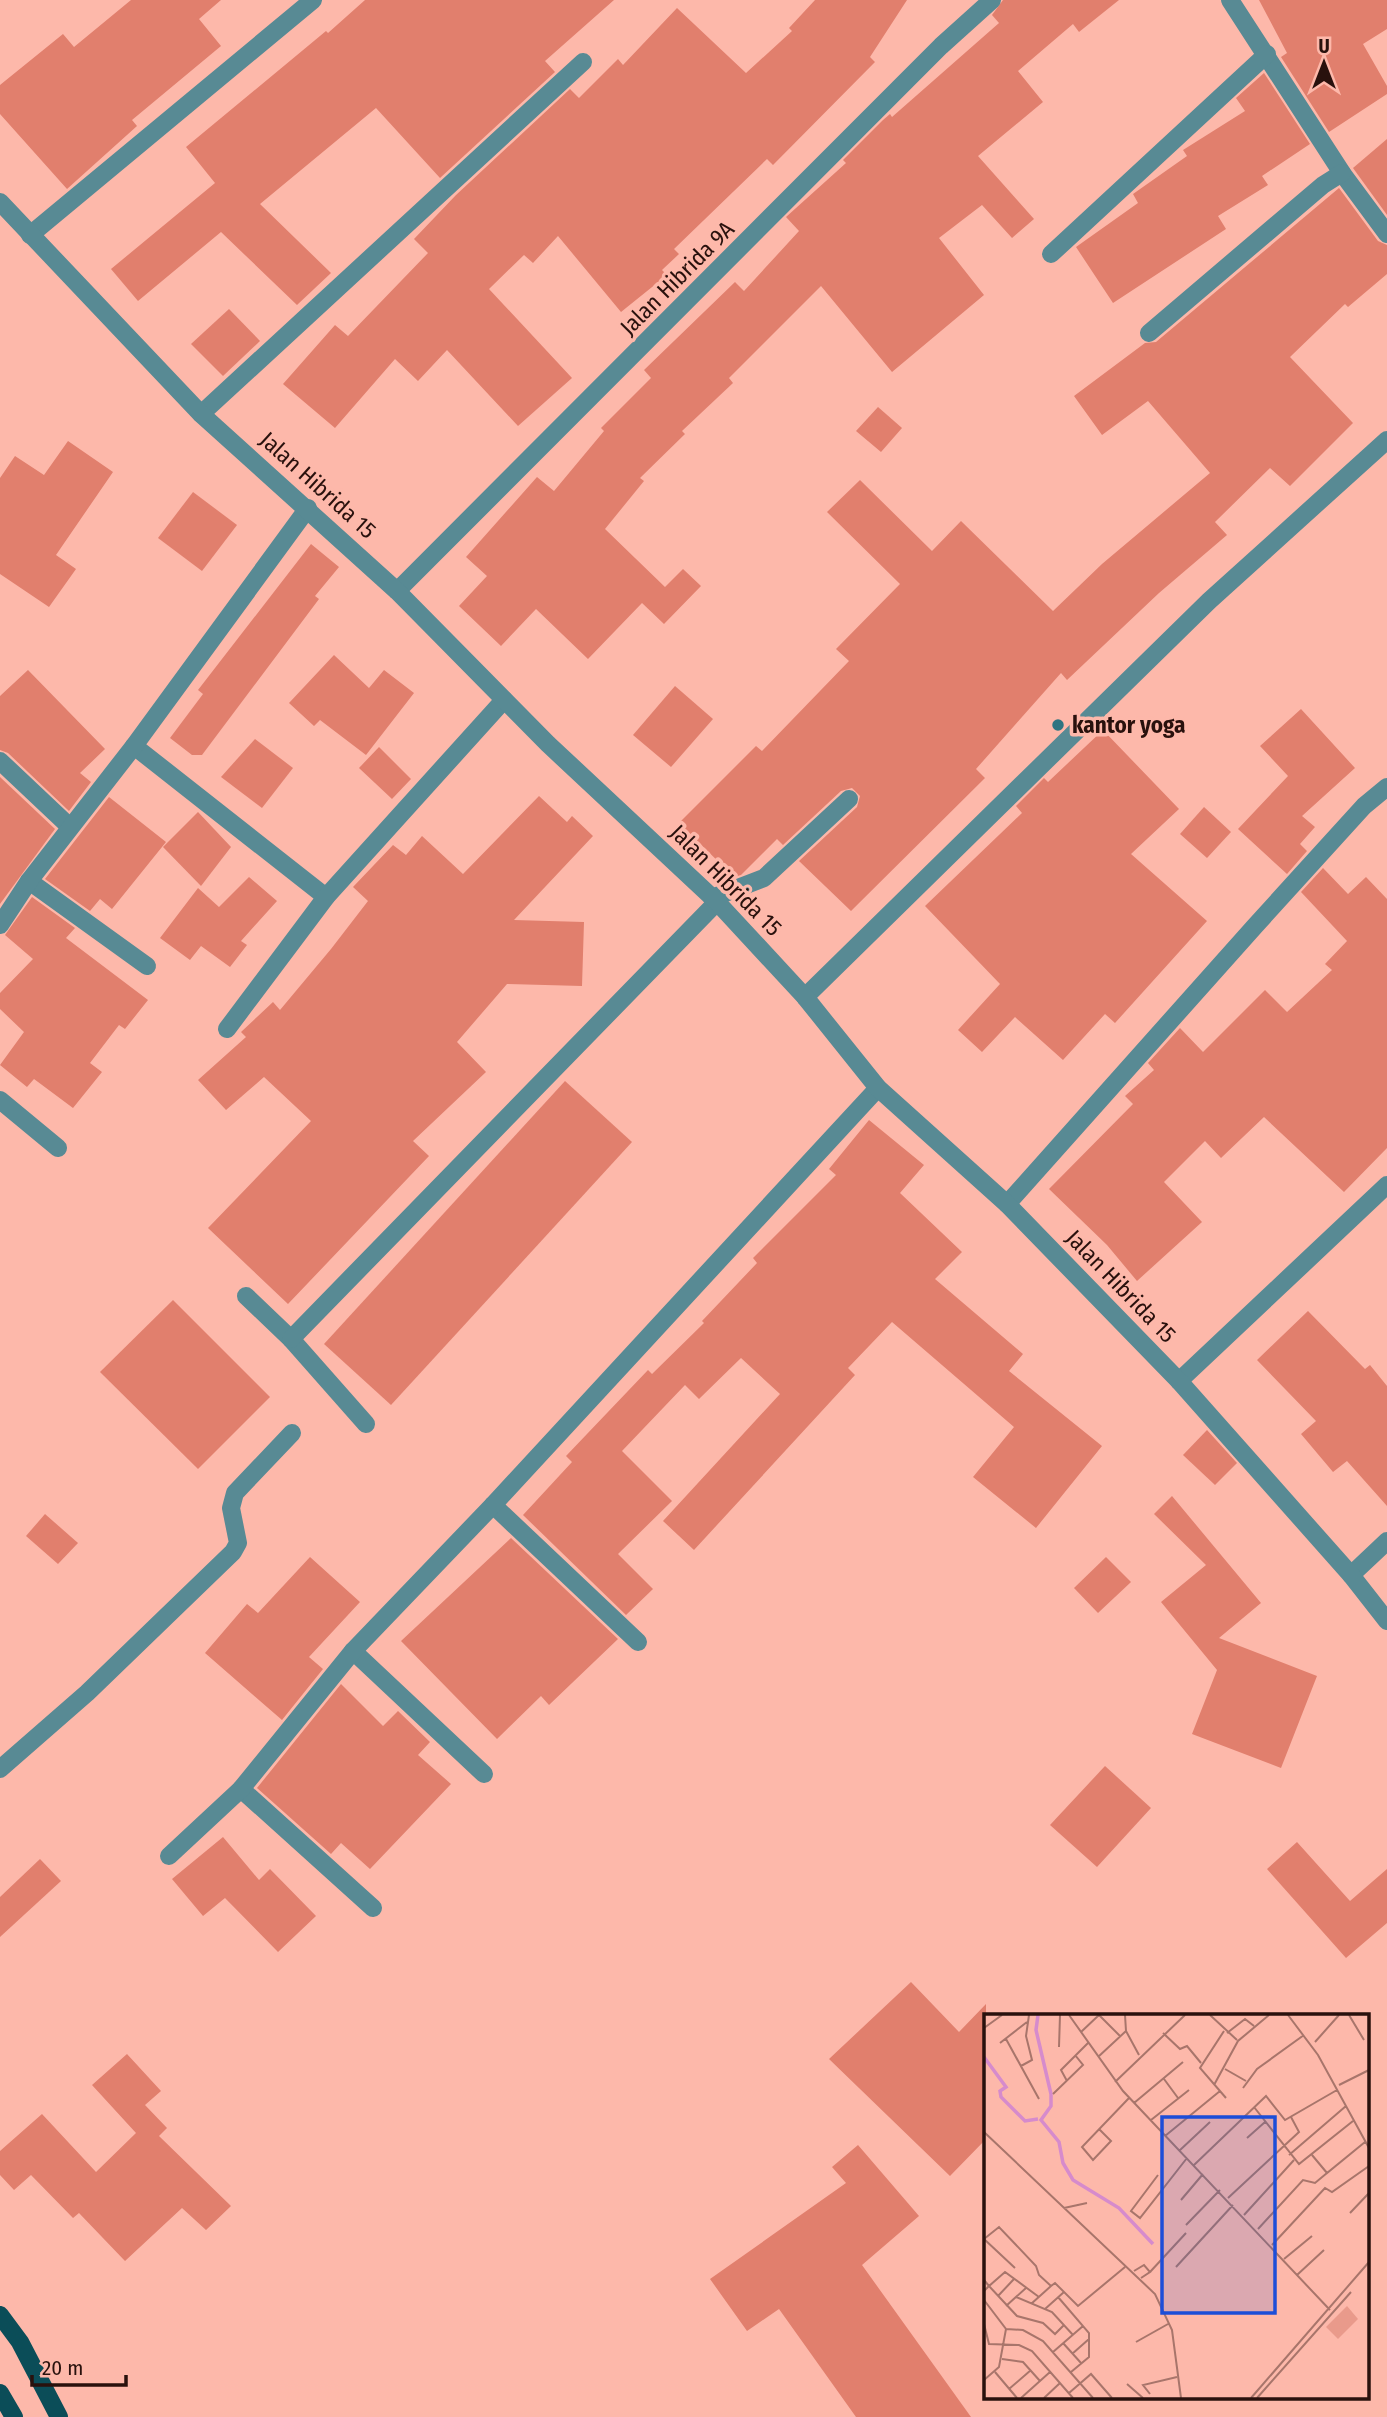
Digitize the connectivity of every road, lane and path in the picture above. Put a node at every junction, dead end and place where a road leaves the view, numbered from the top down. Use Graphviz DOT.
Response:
graph roads {
  1 [pos="313,0"];
  2 [pos="992,0"];
  3 [pos="1230,0"];
  4 [pos="1267,54"];
  5 [pos="583,62"];
  6 [pos="1342,173"];
  7 [pos="2,211"];
  8 [pos="1387,234"];
  9 [pos="30,235"];
  10 [pos="1051,254"];
  11 [pos="1149,333"];
  12 [pos="201,414"];
  13 [pos="1387,440"];
  14 [pos="308,508"];
  15 [pos="397,591"];
  16 [pos="504,700"];
  17 [pos="134,746"];
  18 [pos="0,761"];
  19 [pos="1387,787"];
  20 [pos="849,799"];
  21 [pos="70,827"];
  22 [pos="29,881"];
  23 [pos="326,897"];
  24 [pos="714,900"];
  25 [pos="0,925"];
  26 [pos="147,966"];
  27 [pos="806,997"];
  28 [pos="227,1029"];
  29 [pos="878,1088"];
  30 [pos="0,1100"];
  31 [pos="58,1148"];
  32 [pos="1387,1185"];
  33 [pos="1007,1204"];
  34 [pos="246,1296"];
  35 [pos="291,1339"];
  36 [pos="1179,1381"];
  37 [pos="366,1424"];
  38 [pos="292,1433"];
  39 [pos="494,1505"];
  40 [pos="1387,1541"];
  41 [pos="1351,1576"];
  42 [pos="1387,1621"];
  43 [pos="638,1642"];
  44 [pos="353,1651"];
  45 [pos="4,1765"];
  46 [pos="484,1774"];
  47 [pos="241,1789"];
  48 [pos="169,1856"];
  49 [pos="373,1908"];
  50 [pos="0,2315"];
  51 [pos="0,2393"];
  52 [pos="14,2417"];
  53 [pos="59,2417"];
  1 -- 9 [label="street"];
  2 -- 15 [label="street, Jalan Hibrida 9A"];
  3 -- 4 [label="street"];
  4 -- 6 [label="street"];
  4 -- 10 [label="street"];
  5 -- 12 [label="street"];
  6 -- 8 [label="street"];
  6 -- 11 [label="street"];
  7 -- 9 [label="street, Jalan Hibrida 15"];
  9 -- 12 [label="street, Jalan Hibrida 15"];
  12 -- 14 [label="street, Jalan Hibrida 15"];
  13 -- 27 [label="street"];
  14 -- 15 [label="street, Jalan Hibrida 15"];
  14 -- 17 [label="street"];
  15 -- 16 [label="street, Jalan Hibrida 15"];
  16 -- 23 [label="street"];
  16 -- 24 [label="street, Jalan Hibrida 15"];
  17 -- 21 [label="street"];
  17 -- 23 [label="street"];
  18 -- 21 [label="street"];
  19 -- 33 [label="street"];
  20 -- 24 [label="street"];
  21 -- 22 [label="street"];
  22 -- 25 [label="street"];
  22 -- 26 [label="street"];
  23 -- 28 [label="street"];
  24 -- 27 [label="street, Jalan Hibrida 15"];
  24 -- 35 [label="street"];
  27 -- 29 [label="street, Jalan Hibrida 15"];
  29 -- 33 [label="street, Jalan Hibrida 15"];
  29 -- 39 [label="street"];
  30 -- 31 [label="street"];
  32 -- 36 [label="street"];
  33 -- 36 [label="street, Jalan Hibrida 15"];
  34 -- 35 [label="street"];
  35 -- 37 [label="street"];
  36 -- 41 [label="street, Jalan Hibrida 15"];
  38 -- 45 [label="street"];
  39 -- 43 [label="street"];
  39 -- 44 [label="street"];
  40 -- 41 [label="street"];
  41 -- 42 [label="street, Jalan Hibrida 15"];
  44 -- 46 [label="street"];
  44 -- 47 [label="street"];
  47 -- 48 [label="street"];
  47 -- 49 [label="street"];
  50 -- 53 [label="main road"];
  51 -- 52 [label="main road"];
}
